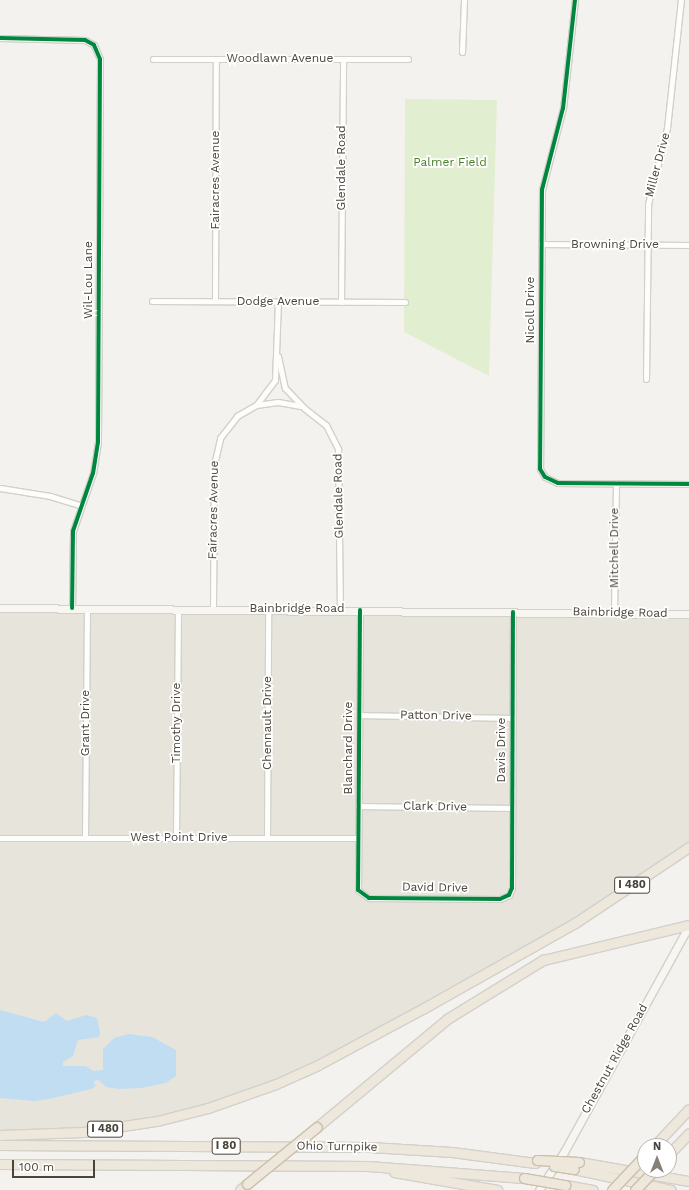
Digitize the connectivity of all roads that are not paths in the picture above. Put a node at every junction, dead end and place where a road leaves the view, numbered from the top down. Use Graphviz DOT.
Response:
graph roads {
  1 [pos="464,0"];
  2 [pos="575,0"];
  3 [pos="681,0"];
  4 [pos="0,38"];
  5 [pos="462,52"];
  6 [pos="153,59"];
  7 [pos="216,59"];
  8 [pos="343,59"];
  9 [pos="408,59"];
  10 [pos="541,244"];
  11 [pos="647,245"];
  12 [pos="689,245"];
  13 [pos="152,301"];
  14 [pos="215,302"];
  15 [pos="278,302"];
  16 [pos="341,302"];
  17 [pos="404,302"];
  18 [pos="278,356"];
  19 [pos="646,379"];
  20 [pos="256,405"];
  21 [pos="304,408"];
  22 [pos="616,483"];
  23 [pos="689,484"];
  24 [pos="0,488"];
  25 [pos="80,505"];
  26 [pos="0,608"];
  27 [pos="72,608"];
  28 [pos="86,608"];
  29 [pos="178,608"];
  30 [pos="213,609"];
  31 [pos="268,609"];
  32 [pos="340,609"];
  33 [pos="360,610"];
  34 [pos="513,612"];
  35 [pos="614,613"];
  36 [pos="689,614"];
  37 [pos="359,715"];
  38 [pos="512,718"];
  39 [pos="358,806"];
  40 [pos="512,808"];
  41 [pos="0,838"];
  42 [pos="85,838"];
  43 [pos="176,838"];
  44 [pos="267,838"];
  45 [pos="358,838"];
  46 [pos="689,847"];
  47 [pos="358,886"];
  48 [pos="512,888"];
  49 [pos="689,925"];
  50 [pos="689,1109"];
  51 [pos="689,1133"];
  52 [pos="0,1135"];
  53 [pos="662,1138"];
  54 [pos="0,1145"];
  55 [pos="677,1146"];
  56 [pos="637,1163"];
  57 [pos="0,1164"];
  58 [pos="368,1166"];
  59 [pos="577,1166"];
  60 [pos="646,1178"];
  61 [pos="689,1181"];
  62 [pos="243,1187"];
  63 [pos="497,1190"];
  64 [pos="539,1190"];
  65 [pos="593,1190"];
  66 [pos="612,1190"];
  67 [pos="635,1190"];
  68 [pos="671,1190"];
  1 -- 5 [label="street"];
  2 -- 10 [label="street, Nicoll Drive"];
  3 -- 11 [label="street, Miller Drive"];
  4 -- 25 [label="street, Wil-Lou Lane"];
  6 -- 7 [label="street, Woodlawn Avenue"];
  7 -- 8 [label="street, Woodlawn Avenue"];
  7 -- 14 [label="street, Fairacres Avenue"];
  8 -- 9 [label="street, Woodlawn Avenue"];
  8 -- 16 [label="street, Glendale Road"];
  10 -- 11 [label="street, Browning Drive"];
  10 -- 22 [label="street, Nicoll Drive"];
  11 -- 12 [label="street, Browning Drive"];
  11 -- 19 [label="street, Miller Drive"];
  13 -- 14 [label="street, Dodge Avenue"];
  14 -- 15 [label="street, Dodge Avenue"];
  15 -- 16 [label="street, Dodge Avenue"];
  15 -- 18 [label="street, Fairacres Avenue"];
  16 -- 17 [label="street, Dodge Avenue"];
  18 -- 20 [label="street, Fairacres Avenue"];
  18 -- 21 [label="street, Glendale Road"];
  20 -- 21 [label="street, Fairacres Avenue"];
  20 -- 30 [label="street, Fairacres Avenue"];
  21 -- 32 [label="street, Glendale Road"];
  22 -- 23 [label="street, Nicoll Drive"];
  22 -- 35 [label="street, Mitchell Drive"];
  24 -- 25 [label="street"];
  25 -- 27 [label="street, Wil-Lou Lane"];
  26 -- 27 [label="street, Bainbridge Road"];
  27 -- 28 [label="street, Bainbridge Road"];
  28 -- 29 [label="street, Bainbridge Road"];
  28 -- 42 [label="street, Grant Drive"];
  29 -- 30 [label="street, Bainbridge Road"];
  29 -- 43 [label="street, Timothy Drive"];
  30 -- 31 [label="street, Bainbridge Road"];
  31 -- 32 [label="street, Bainbridge Road"];
  31 -- 44 [label="street, Chennault Drive"];
  32 -- 33 [label="street, Bainbridge Road"];
  33 -- 34 [label="street, Bainbridge Road"];
  33 -- 37 [label="street, Blanchard Drive"];
  34 -- 35 [label="street, Bainbridge Road"];
  34 -- 38 [label="street, Davis Drive"];
  35 -- 36 [label="street, Bainbridge Road"];
  37 -- 38 [label="street, Patton Drive"];
  37 -- 39 [label="street, Blanchard Drive"];
  38 -- 40 [label="street, Davis Drive"];
  39 -- 40 [label="street, Clark Drive"];
  39 -- 45 [label="street, Blanchard Drive"];
  40 -- 48 [label="street, Davis Drive"];
  41 -- 42 [label="street, West Point Drive"];
  42 -- 43 [label="street, West Point Drive"];
  43 -- 44 [label="street, West Point Drive"];
  44 -- 45 [label="street, West Point Drive"];
  45 -- 47 [label="street, Blanchard Drive"];
  46 -- 52 [label="highway, I 480"];
  47 -- 48 [label="street, David Drive"];
  49 -- 62 [label="highway, bridge"];
  49 -- 64 [label="street, Chestnut Ridge Road"];
  50 -- 53 [label="highway"];
  51 -- 55 [label="highway"];
  54 -- 59 [label="highway, Ohio Turnpike / I 80, bridge"];
  56 -- 66 [label="highway, bridge"];
  57 -- 58 [label="highway, Ohio Turnpike / I 80"];
  58 -- 63 [label="highway"];
  58 -- 65 [label="highway, Ohio Turnpike / I 80, bridge"];
  59 -- 61 [label="highway"];
  59 -- 68 [label="highway, Ohio Turnpike / I 80"];
  60 -- 67 [label="highway, bridge"];
}
